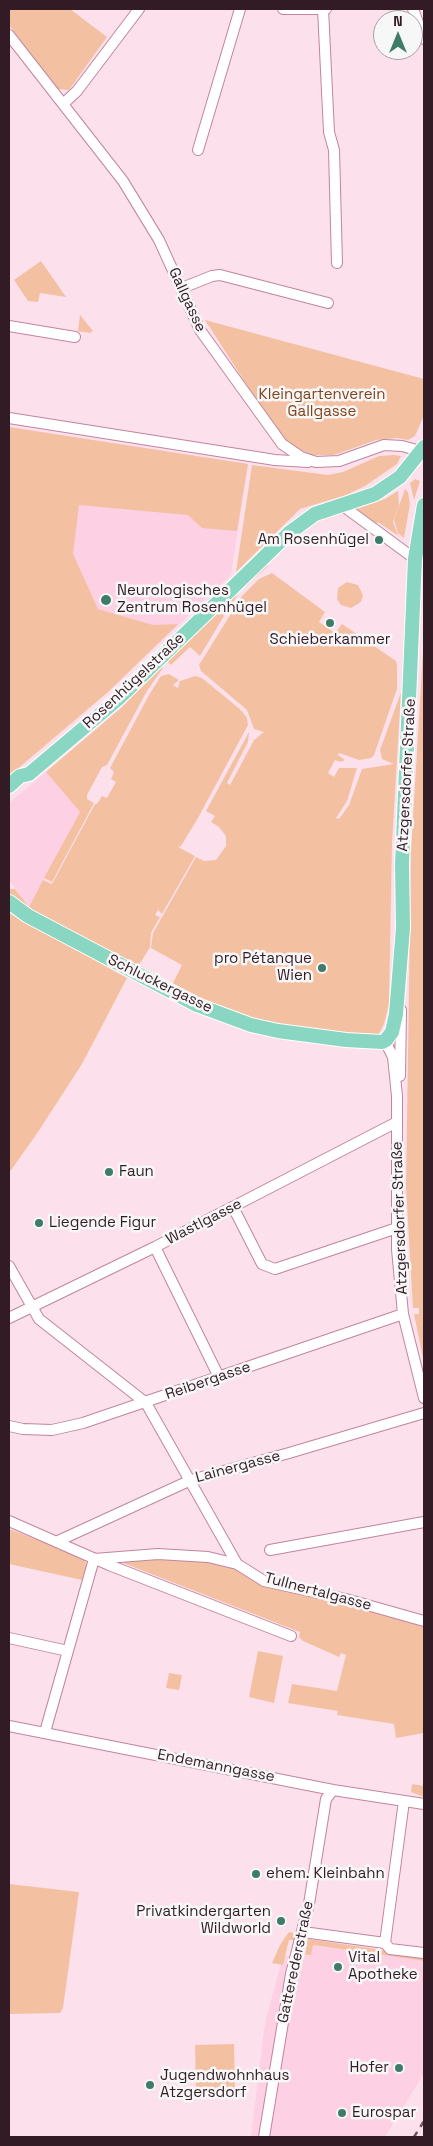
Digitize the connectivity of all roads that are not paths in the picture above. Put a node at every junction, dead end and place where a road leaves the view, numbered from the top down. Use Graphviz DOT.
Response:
graph roads {
  1 [pos="139,9"];
  2 [pos="240,9"];
  3 [pos="282,9"];
  4 [pos="324,9"];
  5 [pos="412,9"];
  6 [pos="9,35"];
  7 [pos="424,39"];
  8 [pos="63,104"];
  9 [pos="198,150"];
  10 [pos="337,263"];
  11 [pos="182,288"];
  12 [pos="328,303"];
  13 [pos="9,326"];
  14 [pos="76,337"];
  15 [pos="9,418"];
  16 [pos="274,437"];
  17 [pos="424,450"];
  18 [pos="275,460"];
  19 [pos="316,462"];
  20 [pos="424,504"];
  21 [pos="343,506"];
  22 [pos="421,531"];
  23 [pos="416,558"];
  24 [pos="419,606"];
  25 [pos="29,774"];
  26 [pos="9,786"];
  27 [pos="9,794"];
  28 [pos="9,902"];
  29 [pos="398,987"];
  30 [pos="382,1042"];
  31 [pos="397,1096"];
  32 [pos="397,1122"];
  33 [pos="233,1207"];
  34 [pos="397,1228"];
  35 [pos="155,1247"];
  36 [pos="9,1266"];
  37 [pos="31,1308"];
  38 [pos="403,1314"];
  39 [pos="9,1318"];
  40 [pos="219,1377"];
  41 [pos="424,1398"];
  42 [pos="146,1403"];
  43 [pos="424,1413"];
  44 [pos="9,1426"];
  45 [pos="191,1480"];
  46 [pos="9,1521"];
  47 [pos="424,1522"];
  48 [pos="58,1541"];
  49 [pos="270,1550"];
  50 [pos="94,1559"];
  51 [pos="238,1564"];
  52 [pos="424,1621"];
  53 [pos="290,1636"];
  54 [pos="9,1638"];
  55 [pos="68,1651"];
  56 [pos="9,1726"];
  57 [pos="45,1732"];
  58 [pos="333,1790"];
  59 [pos="404,1801"];
  60 [pos="424,1804"];
  61 [pos="303,1932"];
  62 [pos="385,1943"];
  63 [pos="424,1953"];
  64 [pos="264,2137"];
  1 -- 8 [label="street"];
  2 -- 9 [label="street"];
  3 -- 4 [label="street"];
  4 -- 10 [label="street"];
  5 -- 7 [label="street"];
  6 -- 8 [label="street, Gallgasse"];
  8 -- 11 [label="street, Gallgasse"];
  11 -- 12 [label="street"];
  11 -- 16 [label="street, Gallgasse"];
  13 -- 14 [label="street"];
  15 -- 18 [label="street"];
  16 -- 18 [label="street"];
  16 -- 19 [label="street, Gallgasse"];
  17 -- 19 [label="street, Gallgasse"];
  17 -- 21 [label="main road, Rosenhügelstraße"];
  18 -- 19 [label="street"];
  20 -- 22 [label="main road, Atzgersdorfer Straße"];
  21 -- 23 [label="street"];
  21 -- 25 [label="main road, Rosenhügelstraße"];
  22 -- 23 [label="main road, Atzgersdorfer Straße"];
  23 -- 24 [label="main road, Atzgersdorfer Straße"];
  24 -- 29 [label="main road, Atzgersdorfer Straße"];
  25 -- 26 [label="main road, Rosenhügelstraße"];
  25 -- 27 [label="main road"];
  28 -- 30 [label="main road, Schluckergasse"];
  29 -- 30 [label="main road, Atzgersdorfer Straße"];
  29 -- 31 [label="street, Atzgersdorfer Straße"];
  30 -- 31 [label="street, Atzgersdorfer Straße"];
  31 -- 32 [label="street, Atzgersdorfer Straße"];
  32 -- 33 [label="street, Wastlgasse"];
  32 -- 34 [label="street, Atzgersdorfer Straße"];
  33 -- 34 [label="street"];
  33 -- 35 [label="street, Wastlgasse"];
  34 -- 38 [label="street, Atzgersdorfer Straße"];
  35 -- 37 [label="street, Wastlgasse"];
  35 -- 40 [label="street"];
  36 -- 37 [label="street"];
  37 -- 39 [label="street, Wastlgasse"];
  37 -- 42 [label="street"];
  38 -- 40 [label="street, Reibergasse"];
  38 -- 41 [label="street, Atzgersdorfer Straße"];
  40 -- 42 [label="street, Reibergasse"];
  42 -- 44 [label="street, Reibergasse"];
  42 -- 45 [label="street"];
  43 -- 45 [label="street, Lainergasse"];
  45 -- 48 [label="street, Lainergasse"];
  45 -- 51 [label="street"];
  46 -- 48 [label="street"];
  47 -- 49 [label="street"];
  48 -- 50 [label="street"];
  50 -- 51 [label="street, Tullnertalgasse"];
  50 -- 53 [label="street"];
  50 -- 55 [label="street"];
  51 -- 52 [label="street, Tullnertalgasse"];
  54 -- 55 [label="street"];
  55 -- 57 [label="street"];
  56 -- 57 [label="street, Endemanngasse"];
  57 -- 58 [label="street, Endemanngasse"];
  58 -- 59 [label="street, Endemanngasse"];
  58 -- 61 [label="street, Gatterederstraße"];
  59 -- 60 [label="street, Endemanngasse"];
  59 -- 62 [label="street"];
  61 -- 62 [label="street"];
  61 -- 64 [label="street, Gatterederstraße"];
  62 -- 63 [label="street"];
}
